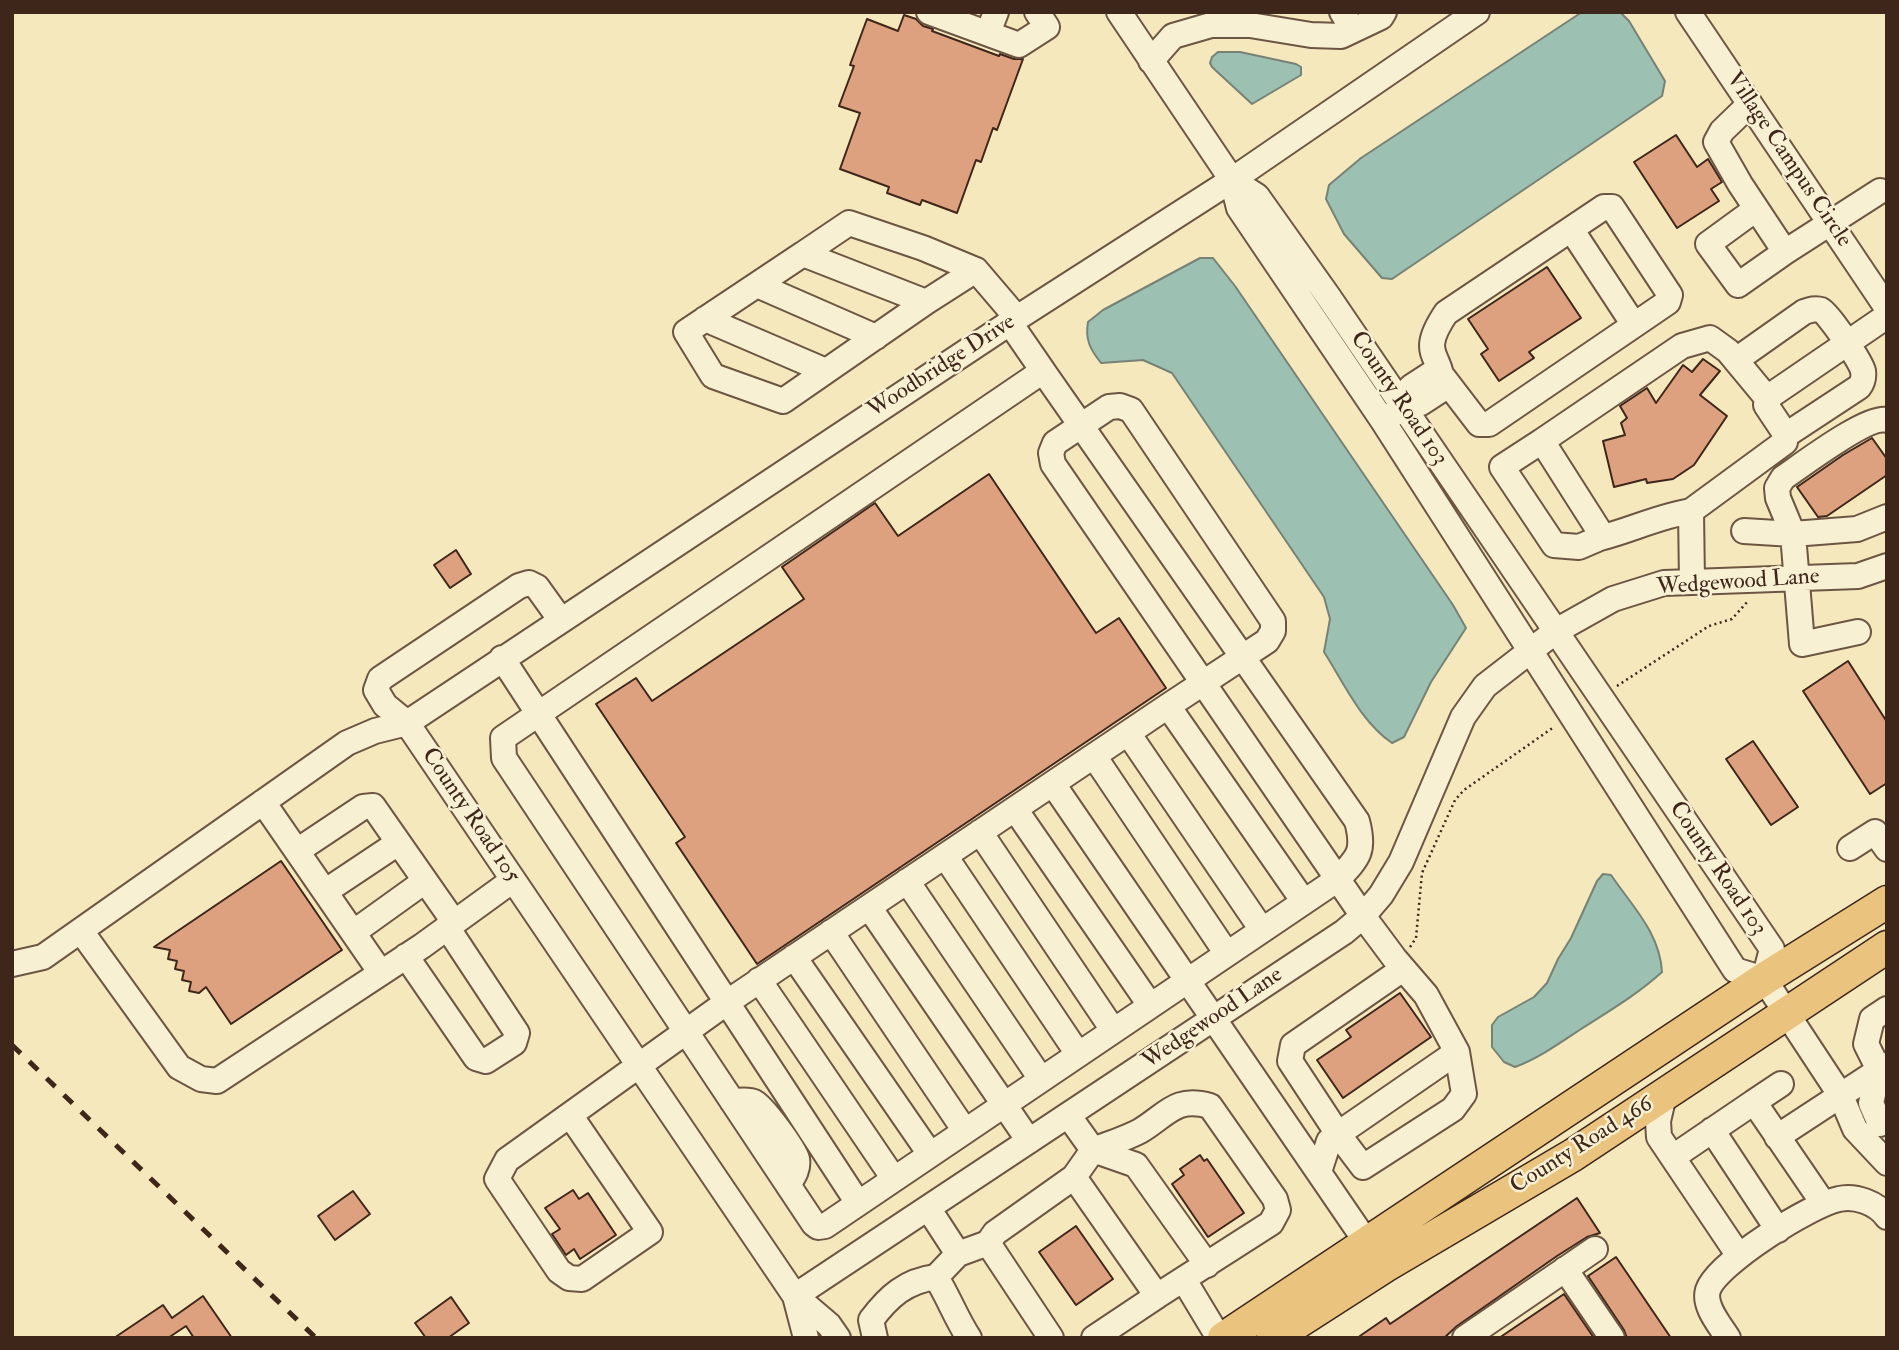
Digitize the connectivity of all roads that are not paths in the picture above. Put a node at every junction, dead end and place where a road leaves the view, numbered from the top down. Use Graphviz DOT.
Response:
graph roads {
  1 [pos="1037,12"];
  2 [pos="1119,12"];
  3 [pos="1384,12"];
  4 [pos="1477,12"];
  5 [pos="1688,12"];
  6 [pos="938,14"];
  7 [pos="1348,21"];
  8 [pos="992,23"];
  9 [pos="1173,24"];
  10 [pos="1152,61"];
  11 [pos="1750,104"];
  12 [pos="1232,180"];
  13 [pos="1880,191"];
  14 [pos="1756,209"];
  15 [pos="1830,224"];
  16 [pos="1571,229"];
  17 [pos="1785,252"];
  18 [pos="803,254"];
  19 [pos="976,270"];
  20 [pos="757,285"];
  21 [pos="926,302"];
  22 [pos="1887,308"];
  23 [pos="1887,316"];
  24 [pos="705,319"];
  25 [pos="1014,320"];
  26 [pos="1634,325"];
  27 [pos="876,337"];
  28 [pos="1846,344"];
  29 [pos="1736,360"];
  30 [pos="826,371"];
  31 [pos="1044,371"];
  32 [pos="1443,377"];
  33 [pos="1767,398"];
  34 [pos="1404,407"];
  35 [pos="1887,420"];
  36 [pos="1383,421"];
  37 [pos="1081,425"];
  38 [pos="1786,435"];
  39 [pos="1542,441"];
  40 [pos="1691,511"];
  41 [pos="1887,517"];
  42 [pos="1744,531"];
  43 [pos="1793,534"];
  44 [pos="1600,538"];
  45 [pos="1887,566"];
  46 [pos="1795,579"];
  47 [pos="1692,582"];
  48 [pos="559,619"];
  49 [pos="1556,631"];
  50 [pos="1858,632"];
  51 [pos="1530,650"];
  52 [pos="1242,656"];
  53 [pos="502,658"];
  54 [pos="1203,683"];
  55 [pos="1168,706"];
  56 [pos="539,714"];
  57 [pos="407,723"];
  58 [pos="1128,733"];
  59 [pos="1094,756"];
  60 [pos="1052,783"];
  61 [pos="263,802"];
  62 [pos="1015,809"];
  63 [pos="980,832"];
  64 [pos="398,843"];
  65 [pos="1850,848"];
  66 [pos="1887,849"];
  67 [pos="298,851"];
  68 [pos="945,856"];
  69 [pos="1338,879"];
  70 [pos="513,880"];
  71 [pos="425,881"];
  72 [pos="907,881"];
  73 [pos="326,891"];
  74 [pos="1304,902"];
  75 [pos="1887,902"];
  76 [pos="869,907"];
  77 [pos="1363,916"];
  78 [pos="451,925"];
  79 [pos="81,930"];
  80 [pos="1262,930"];
  81 [pos="354,932"];
  82 [pos="831,932"];
  83 [pos="1887,947"];
  84 [pos="1227,954"];
  85 [pos="406,957"];
  86 [pos="794,957"];
  87 [pos="12,964"];
  88 [pos="1403,969"];
  89 [pos="381,973"];
  90 [pos="1764,979"];
  91 [pos="1187,980"];
  92 [pos="759,981"];
  93 [pos="726,1003"];
  94 [pos="1150,1005"];
  95 [pos="1887,1009"];
  96 [pos="1787,1014"];
  97 [pos="1214,1019"];
  98 [pos="1113,1030"];
  99 [pos="687,1031"];
  100 [pos="1457,1052"];
  101 [pos="1078,1054"];
  102 [pos="639,1066"];
  103 [pos="1883,1068"];
  104 [pos="1041,1079"];
  105 [pos="1781,1084"];
  106 [pos="1664,1095"];
  107 [pos="1841,1096"];
  108 [pos="1754,1102"];
  109 [pos="1004,1105"];
  110 [pos="570,1115"];
  111 [pos="1068,1115"];
  112 [pos="1620,1124"];
  113 [pos="1883,1128"];
  114 [pos="1712,1130"];
  115 [pos="965,1131"];
  116 [pos="1139,1131"];
  117 [pos="1338,1134"];
  118 [pos="1659,1137"];
  119 [pos="1777,1137"];
  120 [pos="1029,1141"];
  121 [pos="1093,1150"];
  122 [pos="930,1154"];
  123 [pos="1673,1157"];
  124 [pos="1887,1163"];
  125 [pos="1136,1165"];
  126 [pos="1319,1172"];
  127 [pos="1074,1177"];
  128 [pos="894,1179"];
  129 [pos="858,1203"];
  130 [pos="1823,1203"];
  131 [pos="928,1208"];
  132 [pos="1887,1217"];
  133 [pos="1779,1230"];
  134 [pos="988,1243"];
  135 [pos="1367,1243"];
  136 [pos="1595,1249"];
  137 [pos="958,1254"];
  138 [pos="1739,1256"];
  139 [pos="1207,1265"];
  140 [pos="1565,1269"];
  141 [pos="936,1277"];
  142 [pos="1184,1280"];
  143 [pos="1157,1296"];
  144 [pos="794,1297"];
  145 [pos="806,1338"];
  146 [pos="838,1338"];
  147 [pos="875,1338"];
  148 [pos="969,1338"];
  149 [pos="1051,1338"];
  150 [pos="1094,1338"];
  151 [pos="1221,1338"];
  152 [pos="1273,1338"];
  153 [pos="1465,1338"];
  154 [pos="1612,1338"];
  155 [pos="1728,1338"];
  1 -- 8 [label="street"];
  2 -- 10 [label="street"];
  3 -- 7 [label="street"];
  4 -- 12 [label="street, Woodbridge Drive"];
  5 -- 11 [label="street, Village Campus Circle"];
  6 -- 8 [label="street"];
  7 -- 9 [label="street"];
  9 -- 10 [label="street"];
  10 -- 12 [label="street"];
  11 -- 14 [label="street"];
  11 -- 15 [label="street, Village Campus Circle"];
  12 -- 25 [label="street, Woodbridge Drive"];
  12 -- 34 [label="street, County Road 103"];
  12 -- 36 [label="street, County Road 103"];
  13 -- 15 [label="street"];
  14 -- 17 [label="street"];
  14 -- 17 [label="street"];
  15 -- 17 [label="street"];
  15 -- 22 [label="street, Village Campus Circle"];
  16 -- 26 [label="street"];
  16 -- 26 [label="street"];
  16 -- 32 [label="street"];
  18 -- 19 [label="street"];
  18 -- 20 [label="street"];
  18 -- 21 [label="street"];
  19 -- 21 [label="street"];
  19 -- 25 [label="street"];
  20 -- 24 [label="street"];
  20 -- 27 [label="street"];
  21 -- 27 [label="street"];
  23 -- 28 [label="street"];
  24 -- 30 [label="street"];
  24 -- 30 [label="street"];
  25 -- 31 [label="street"];
  25 -- 48 [label="street, Woodbridge Drive"];
  26 -- 32 [label="street"];
  27 -- 30 [label="street"];
  28 -- 29 [label="street"];
  28 -- 33 [label="street"];
  28 -- 38 [label="street"];
  29 -- 33 [label="street"];
  29 -- 39 [label="street"];
  31 -- 37 [label="street"];
  31 -- 56 [label="street"];
  32 -- 34 [label="street"];
  33 -- 38 [label="street"];
  34 -- 36 [label="street"];
  34 -- 49 [label="street, County Road 103"];
  35 -- 43 [label="street"];
  36 -- 51 [label="street, County Road 103"];
  37 -- 52 [label="street"];
  37 -- 52 [label="street"];
  37 -- 54 [label="street"];
  38 -- 40 [label="street"];
  39 -- 44 [label="street"];
  39 -- 44 [label="street"];
  40 -- 44 [label="street"];
  40 -- 47 [label="street"];
  41 -- 43 [label="street"];
  42 -- 43 [label="street"];
  43 -- 46 [label="street"];
  45 -- 46 [label="street, Wedgewood Lane"];
  46 -- 47 [label="street, Wedgewood Lane"];
  46 -- 50 [label="street"];
  47 -- 49 [label="street, Wedgewood Lane"];
  48 -- 53 [label="street, Woodbridge Drive"];
  48 -- 57 [label="street, County Road 105"];
  49 -- 51 [label="street, Wedgewood Lane"];
  49 -- 90 [label="street, County Road 103"];
  51 -- 77 [label="street, Wedgewood Lane"];
  51 -- 90 [label="street, County Road 103"];
  52 -- 54 [label="street"];
  52 -- 69 [label="street"];
  53 -- 56 [label="street"];
  53 -- 57 [label="street, Woodbridge Drive"];
  54 -- 55 [label="street"];
  54 -- 69 [label="street"];
  55 -- 58 [label="street"];
  55 -- 74 [label="street"];
  56 -- 93 [label="street"];
  56 -- 99 [label="street"];
  57 -- 61 [label="street"];
  57 -- 70 [label="street, County Road 105"];
  58 -- 59 [label="street"];
  58 -- 80 [label="street"];
  59 -- 60 [label="street"];
  59 -- 84 [label="street"];
  60 -- 62 [label="street"];
  60 -- 91 [label="street"];
  61 -- 67 [label="street"];
  61 -- 79 [label="street"];
  62 -- 63 [label="street"];
  62 -- 94 [label="street"];
  63 -- 68 [label="street"];
  63 -- 98 [label="street"];
  64 -- 67 [label="street"];
  64 -- 71 [label="street"];
  64 -- 73 [label="street"];
  65 -- 66 [label="street"];
  67 -- 73 [label="street"];
  68 -- 72 [label="street"];
  68 -- 101 [label="street"];
  69 -- 74 [label="street"];
  69 -- 77 [label="street"];
  70 -- 78 [label="street"];
  70 -- 102 [label="street, County Road 105"];
  71 -- 78 [label="street"];
  71 -- 81 [label="street"];
  72 -- 76 [label="street"];
  72 -- 104 [label="street"];
  73 -- 81 [label="street"];
  74 -- 80 [label="street"];
  75 -- 90 [label="main road, County Road 466"];
  76 -- 82 [label="street"];
  76 -- 109 [label="street"];
  77 -- 88 [label="street"];
  77 -- 97 [label="street, Wedgewood Lane"];
  78 -- 85 [label="street"];
  78 -- 85 [label="street"];
  79 -- 87 [label="street"];
  79 -- 89 [label="street"];
  80 -- 84 [label="street"];
  81 -- 89 [label="street"];
  82 -- 86 [label="street"];
  82 -- 115 [label="street"];
  83 -- 96 [label="main road, County Road 466"];
  84 -- 91 [label="street"];
  85 -- 89 [label="street"];
  86 -- 92 [label="street"];
  86 -- 122 [label="street"];
  88 -- 100 [label="street"];
  88 -- 117 [label="street"];
  90 -- 96 [label="street"];
  90 -- 135 [label="main road, County Road 466"];
  91 -- 94 [label="street"];
  91 -- 97 [label="street"];
  92 -- 93 [label="street"];
  92 -- 128 [label="street"];
  93 -- 99 [label="street"];
  93 -- 129 [label="street"];
  94 -- 98 [label="street"];
  95 -- 103 [label="street"];
  96 -- 106 [label="main road, County Road 466"];
  96 -- 107 [label="street"];
  97 -- 111 [label="street, Wedgewood Lane"];
  97 -- 126 [label="street"];
  98 -- 101 [label="street"];
  99 -- 102 [label="street"];
  99 -- 129 [label="street"];
  100 -- 117 [label="street"];
  100 -- 117 [label="street"];
  101 -- 104 [label="street"];
  102 -- 110 [label="street"];
  102 -- 144 [label="street, County Road 105"];
  103 -- 107 [label="street"];
  103 -- 113 [label="street"];
  104 -- 109 [label="street"];
  105 -- 108 [label="street"];
  106 -- 112 [label="main road, County Road 466"];
  106 -- 118 [label="street"];
  107 -- 113 [label="street"];
  107 -- 119 [label="street"];
  107 -- 124 [label="street"];
  108 -- 114 [label="street"];
  108 -- 119 [label="street"];
  109 -- 115 [label="street"];
  109 -- 120 [label="street"];
  110 -- 110 [label="street"];
  111 -- 120 [label="street, Wedgewood Lane"];
  111 -- 121 [label="street"];
  112 -- 118 [label="street"];
  112 -- 152 [label="main road, County Road 466"];
  114 -- 123 [label="street"];
  114 -- 133 [label="street"];
  115 -- 122 [label="street"];
  116 -- 121 [label="street"];
  116 -- 125 [label="street"];
  116 -- 139 [label="street"];
  117 -- 126 [label="street"];
  118 -- 123 [label="street"];
  119 -- 130 [label="street"];
  120 -- 131 [label="street, Wedgewood Lane"];
  121 -- 125 [label="street"];
  121 -- 127 [label="street"];
  122 -- 128 [label="street"];
  123 -- 138 [label="street"];
  125 -- 139 [label="street"];
  126 -- 135 [label="street"];
  127 -- 134 [label="street"];
  127 -- 143 [label="street"];
  128 -- 129 [label="street"];
  130 -- 132 [label="street"];
  130 -- 133 [label="street"];
  131 -- 137 [label="street"];
  131 -- 144 [label="street, Wedgewood Lane"];
  133 -- 138 [label="street"];
  134 -- 137 [label="street"];
  134 -- 149 [label="street"];
  135 -- 151 [label="main road, County Road 466"];
  136 -- 140 [label="street"];
  137 -- 141 [label="street"];
  138 -- 155 [label="street"];
  139 -- 142 [label="street"];
  140 -- 153 [label="street"];
  140 -- 154 [label="street"];
  141 -- 147 [label="street"];
  141 -- 148 [label="street"];
  142 -- 143 [label="street"];
  142 -- 151 [label="street"];
  143 -- 150 [label="street"];
  144 -- 145 [label="street, County Road 105"];
  144 -- 146 [label="street, County Road 105"];
}
